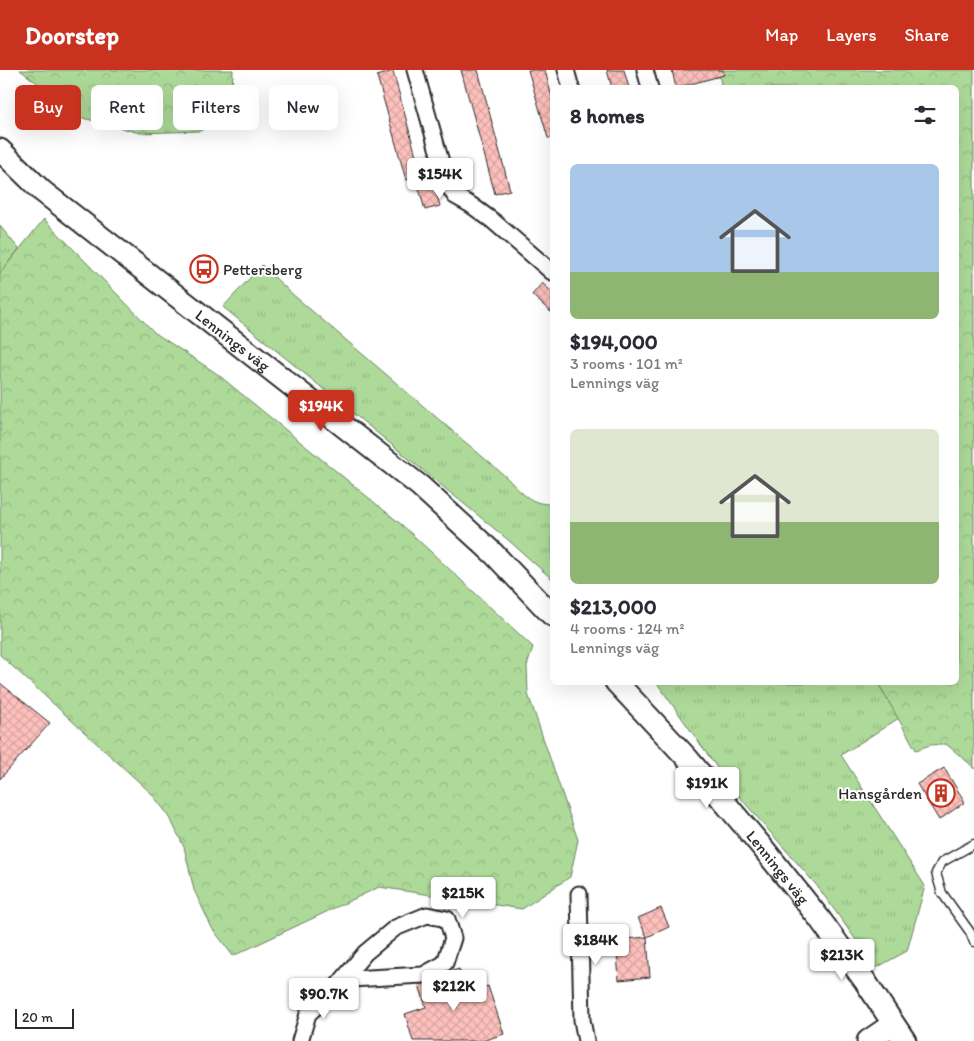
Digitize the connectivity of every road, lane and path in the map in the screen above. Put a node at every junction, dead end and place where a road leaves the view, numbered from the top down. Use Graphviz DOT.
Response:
graph roads {
  1 [pos="415,70"];
  2 [pos="566,70"];
  3 [pos="645,70"];
  4 [pos="570,85"];
  5 [pos="649,85"];
  6 [pos="0,150"];
  7 [pos="550,270"];
  8 [pos="550,613"];
  9 [pos="619,685"];
  10 [pos="974,844"];
  11 [pos="579,894"];
  12 [pos="974,942"];
  13 [pos="334,990"];
  14 [pos="893,1024"];
  15 [pos="300,1041"];
  16 [pos="586,1041"];
  17 [pos="868,1041"];
  18 [pos="905,1041"];
  1 -- 7 [label="street"];
  2 -- 4 [label="street"];
  3 -- 5 [label="street"];
  6 -- 8 [label="main road, Lennings väg"];
  9 -- 14 [label="main road, Lennings väg"];
  10 -- 12 [label="lane"];
  11 -- 16 [label="street"];
  13 -- 13 [label="street"];
  13 -- 15 [label="street"];
  14 -- 17 [label="main road"];
  14 -- 18 [label="main road, Lennings väg"];
}
